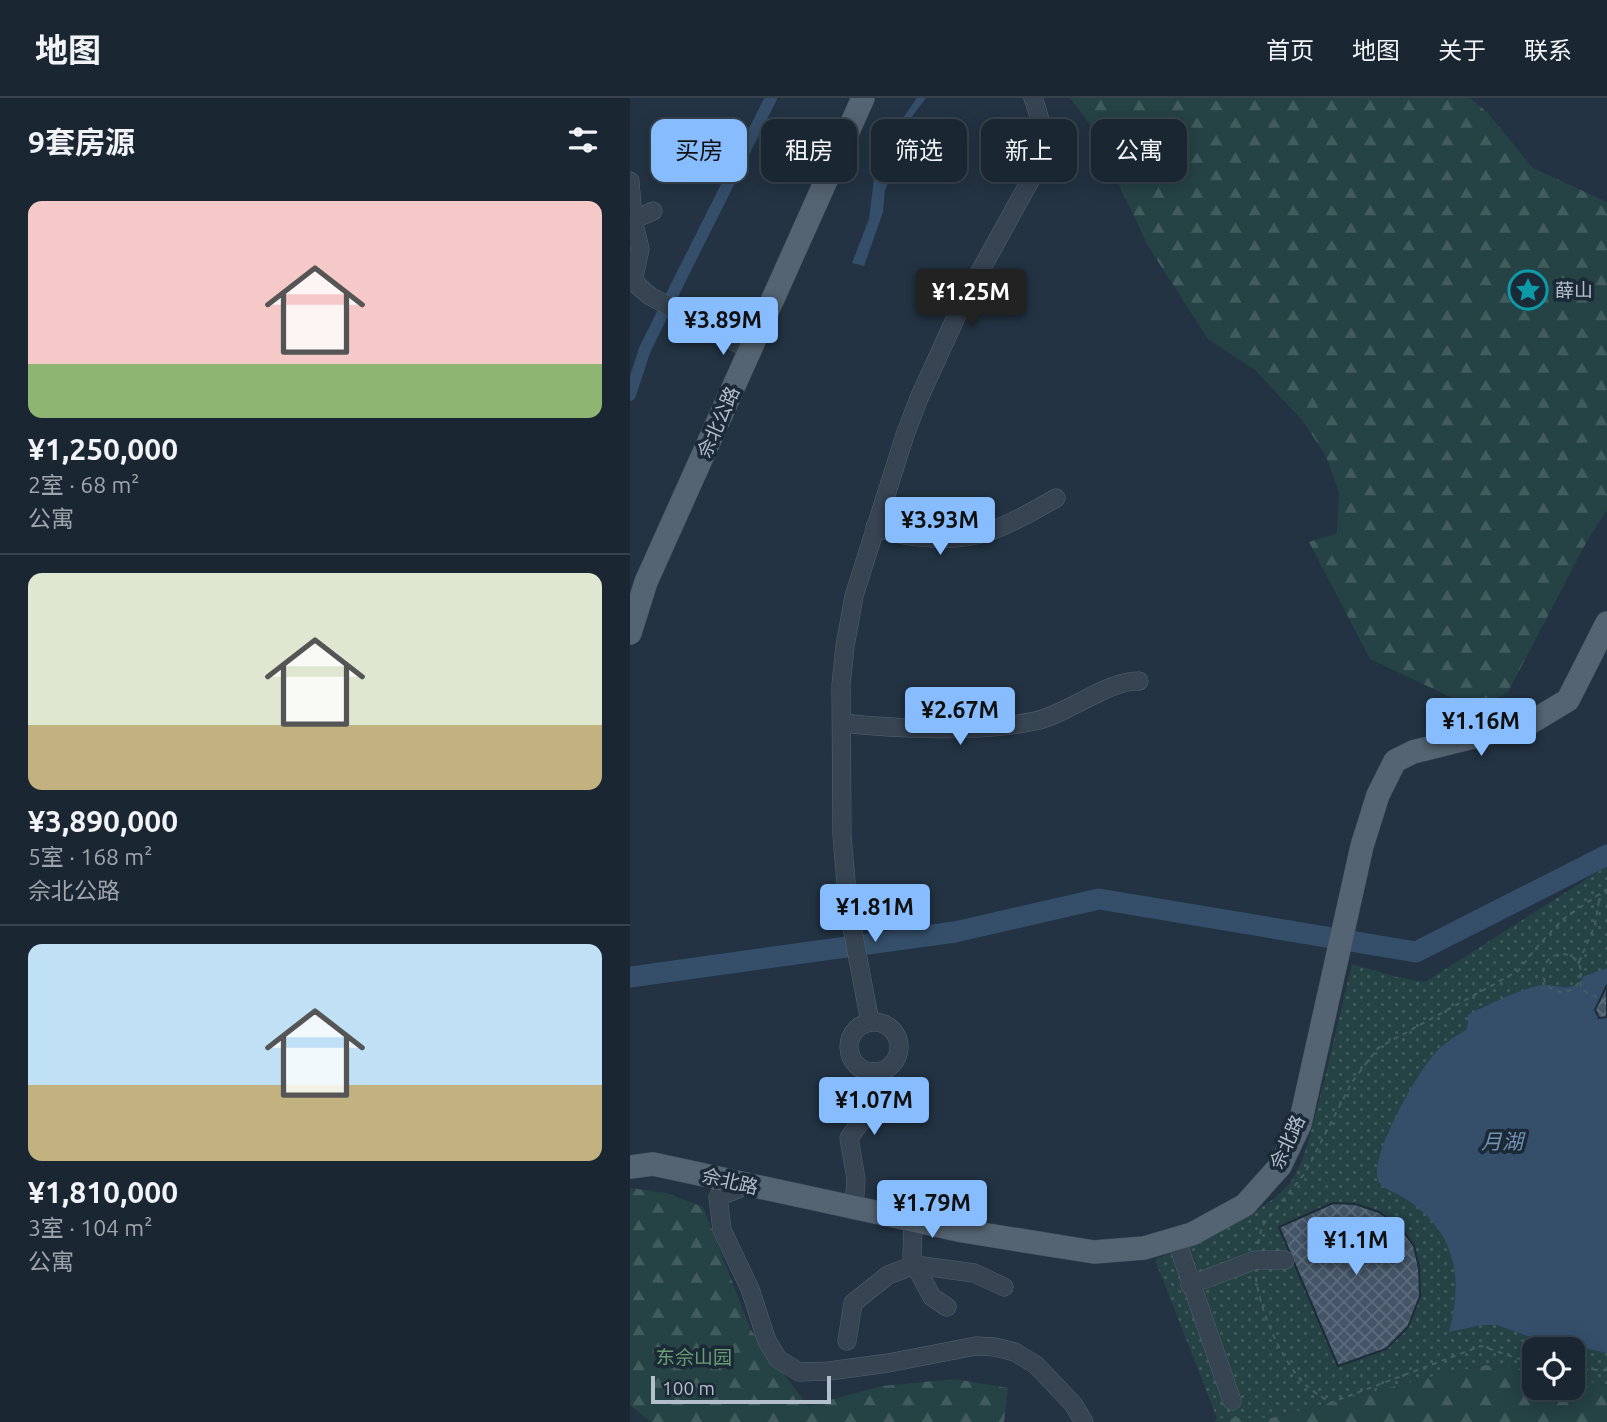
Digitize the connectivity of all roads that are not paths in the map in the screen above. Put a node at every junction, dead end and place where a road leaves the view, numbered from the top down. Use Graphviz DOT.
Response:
graph roads {
  1 [pos="863,98"];
  2 [pos="1033,98"];
  3 [pos="630,181"];
  4 [pos="653,211"];
  5 [pos="631,220"];
  6 [pos="750,350"];
  7 [pos="1056,498"];
  8 [pos="875,527"];
  9 [pos="1607,623"];
  10 [pos="630,632"];
  11 [pos="1139,681"];
  12 [pos="842,723"];
  13 [pos="870,1022"];
  14 [pos="873,1072"];
  15 [pos="630,1167"];
  16 [pos="748,1185"];
  17 [pos="854,1208"];
  18 [pos="913,1221"];
  19 [pos="1176,1239"];
  20 [pos="1285,1260"];
  21 [pos="915,1265"];
  22 [pos="1190,1285"];
  23 [pos="1004,1287"];
  24 [pos="947,1307"];
  25 [pos="847,1340"];
  26 [pos="1232,1401"];
  27 [pos="1084,1422"];
  1 -- 6 [label="main road, 佘北公路"];
  2 -- 8 [label="street"];
  3 -- 5 [label="street"];
  4 -- 5 [label="street"];
  5 -- 6 [label="street"];
  6 -- 10 [label="main road, 佘北公路"];
  7 -- 8 [label="street"];
  8 -- 12 [label="street"];
  9 -- 19 [label="main road, 佘北路"];
  11 -- 12 [label="street"];
  12 -- 13 [label="street"];
  13 -- 14 [label="street"];
  13 -- 14 [label="street"];
  14 -- 17 [label="street"];
  15 -- 16 [label="main road, 佘北路"];
  16 -- 17 [label="main road, 佘北路"];
  16 -- 27 [label="street"];
  17 -- 18 [label="main road, 佘北路"];
  18 -- 19 [label="main road, 佘北路"];
  18 -- 21 [label="street"];
  19 -- 22 [label="street"];
  20 -- 22 [label="street"];
  21 -- 23 [label="street"];
  21 -- 24 [label="street"];
  21 -- 25 [label="street"];
  22 -- 26 [label="street"];
}
